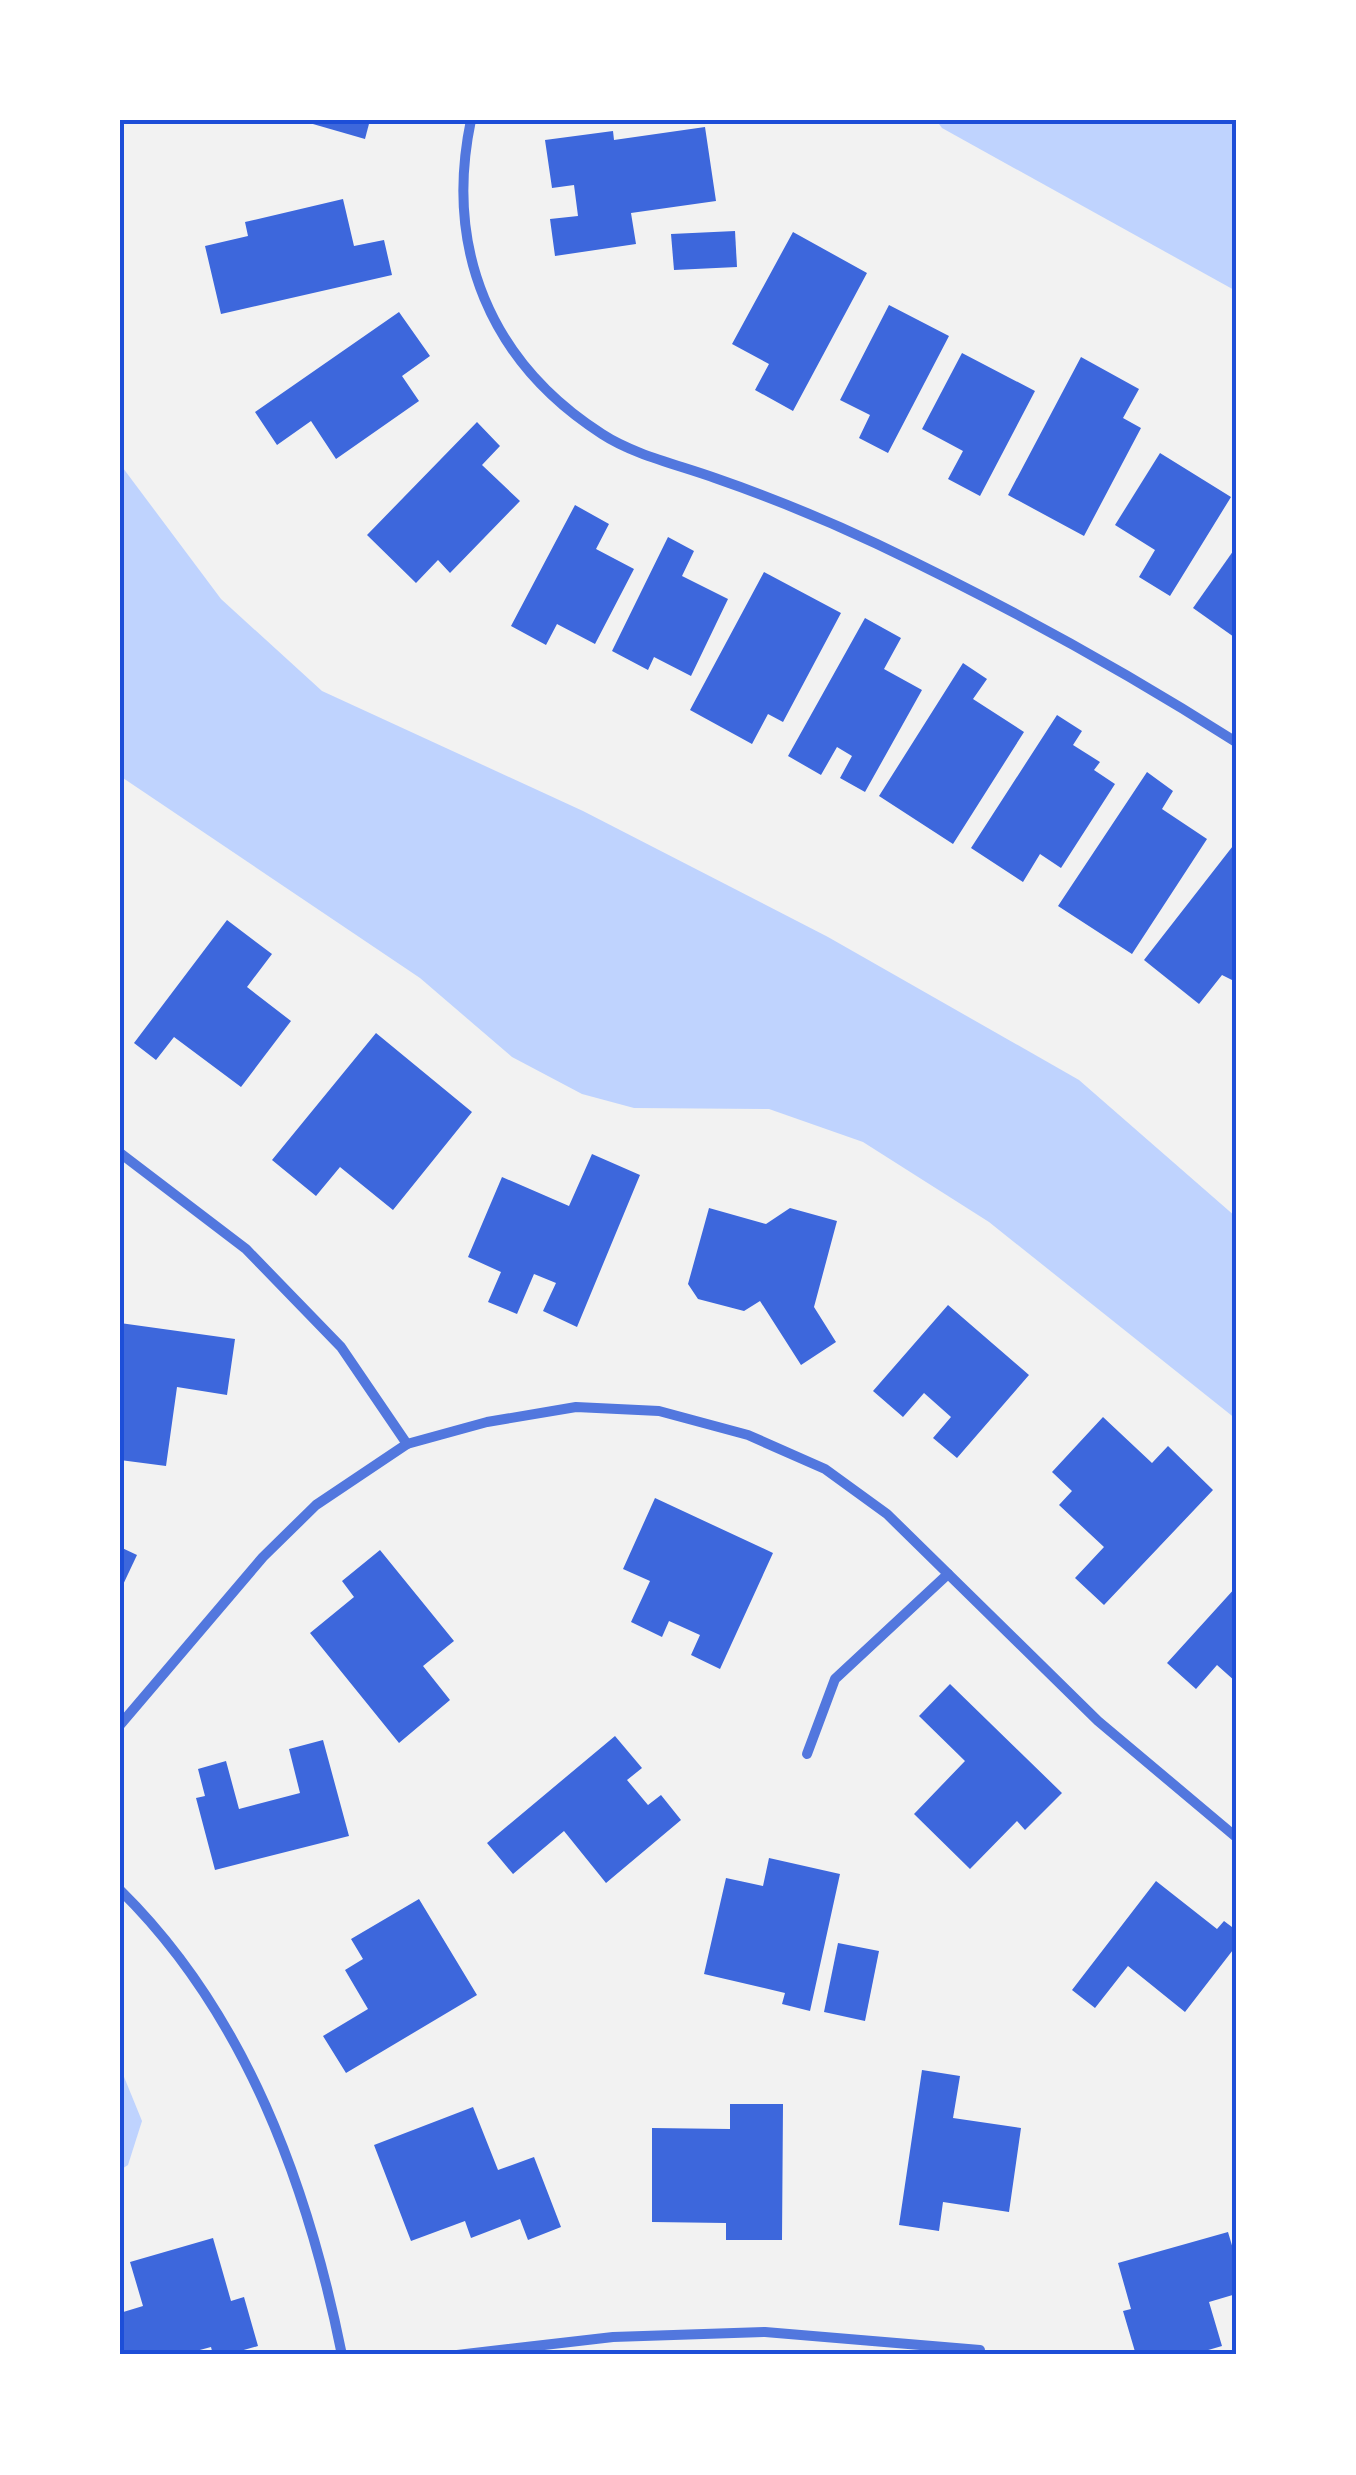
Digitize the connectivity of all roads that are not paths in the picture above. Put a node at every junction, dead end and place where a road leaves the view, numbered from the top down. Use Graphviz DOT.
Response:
graph roads {
  1 [pos="471,120"];
  2 [pos="1236,742"];
  3 [pos="120,1153"];
  4 [pos="407,1444"];
  5 [pos="948,1574"];
  6 [pos="120,1724"];
  7 [pos="808,1754"];
  8 [pos="1236,1837"];
  9 [pos="120,1890"];
  10 [pos="980,2350"];
  11 [pos="342,2355"];
  12 [pos="457,2355"];
  1 -- 2 [label="street"];
  3 -- 4 [label="street"];
  4 -- 5 [label="street"];
  4 -- 6 [label="street"];
  5 -- 7 [label="street"];
  5 -- 8 [label="street"];
  9 -- 11 [label="street"];
  10 -- 12 [label="street"];
}
